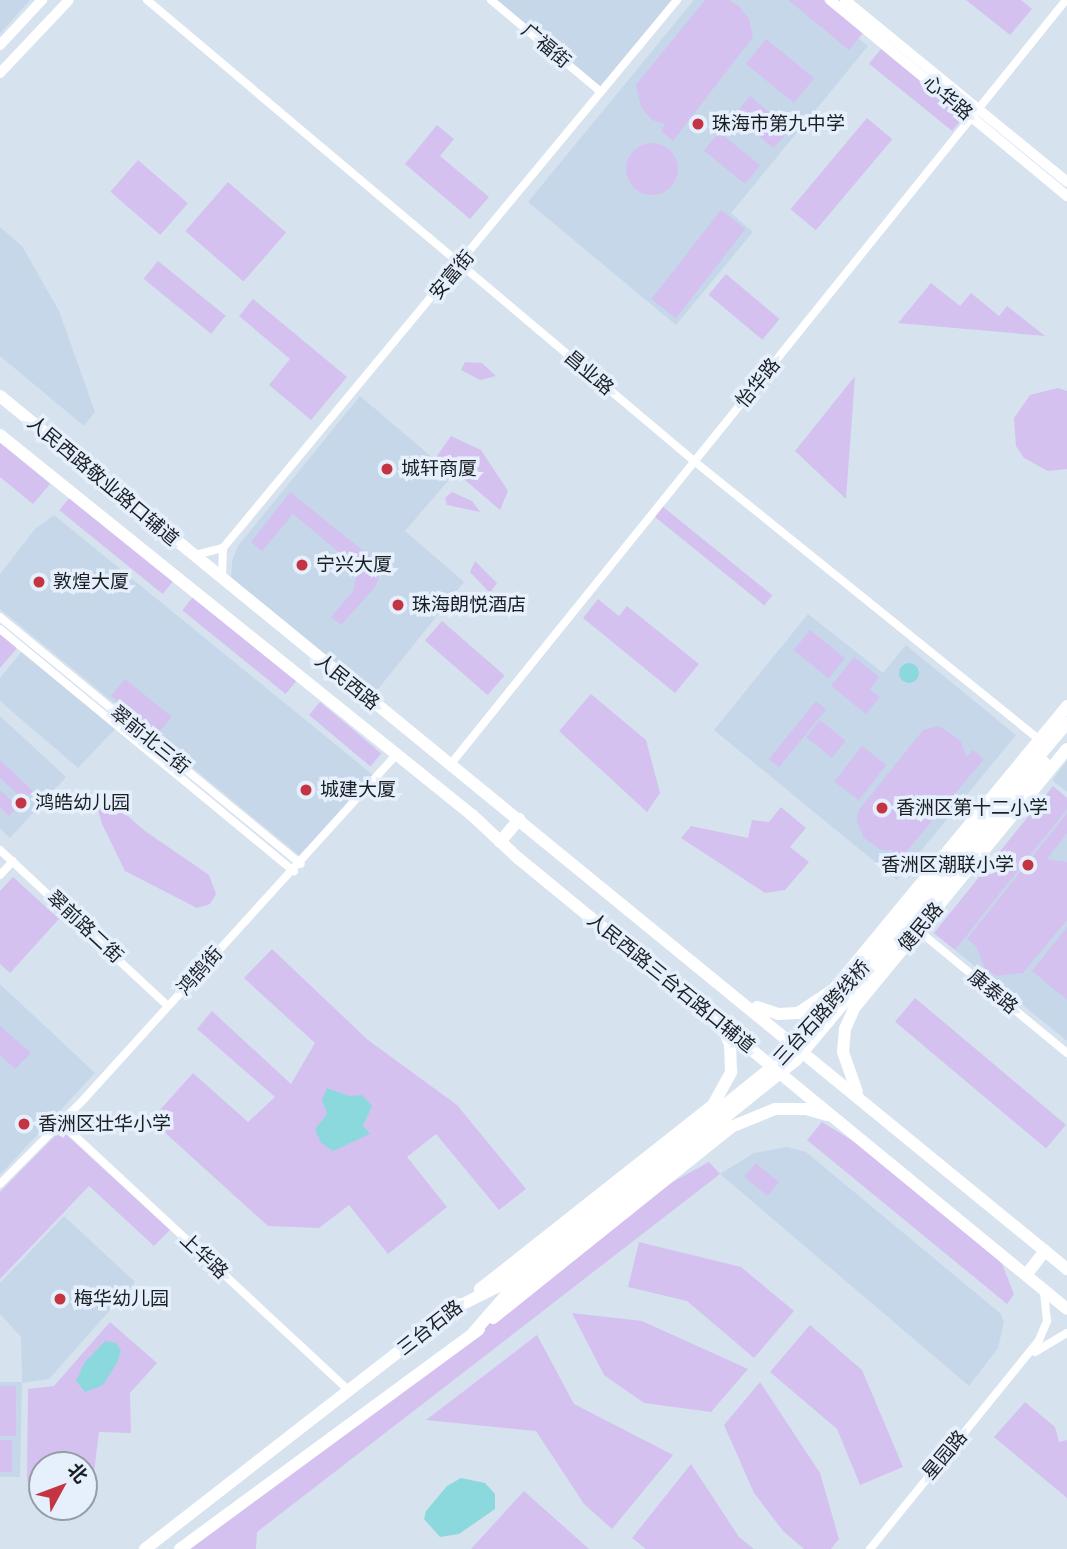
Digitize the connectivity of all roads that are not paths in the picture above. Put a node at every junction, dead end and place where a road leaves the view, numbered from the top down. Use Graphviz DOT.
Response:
graph roads {
  1 [pos="41,0"];
  2 [pos="69,0"];
  3 [pos="147,0"];
  4 [pos="491,0"];
  5 [pos="677,0"];
  6 [pos="830,0"];
  7 [pos="1066,0"];
  8 [pos="850,1"];
  9 [pos="0,45"];
  10 [pos="0,73"];
  11 [pos="601,92"];
  12 [pos="975,114"];
  13 [pos="1067,182"];
  14 [pos="1067,196"];
  15 [pos="460,265"];
  16 [pos="0,396"];
  17 [pos="0,435"];
  18 [pos="694,461"];
  19 [pos="223,548"];
  20 [pos="190,554"];
  21 [pos="205,568"];
  22 [pos="227,586"];
  23 [pos="190,587"];
  24 [pos="0,617"];
  25 [pos="0,629"];
  26 [pos="1067,706"];
  27 [pos="1067,723"];
  28 [pos="1067,736"];
  29 [pos="1038,739"];
  30 [pos="1067,749"];
  31 [pos="397,754"];
  32 [pos="450,765"];
  33 [pos="488,796"];
  34 [pos="472,815"];
  35 [pos="519,819"];
  36 [pos="500,842"];
  37 [pos="0,849"];
  38 [pos="13,862"];
  39 [pos="301,864"];
  40 [pos="294,871"];
  41 [pos="0,875"];
  42 [pos="919,931"];
  43 [pos="741,998"];
  44 [pos="168,1006"];
  45 [pos="720,1023"];
  46 [pos="1067,1052"];
  47 [pos="863,1101"];
  48 [pos="61,1123"];
  49 [pos="842,1124"];
  50 [pos="0,1184"];
  51 [pos="1045,1251"];
  52 [pos="1065,1267"];
  53 [pos="1026,1275"];
  54 [pos="504,1289"];
  55 [pos="1043,1289"];
  56 [pos="455,1308"];
  57 [pos="1067,1309"];
  58 [pos="474,1332"];
  59 [pos="1067,1333"];
  60 [pos="1023,1364"];
  61 [pos="348,1390"];
  62 [pos="145,1549"];
  63 [pos="180,1549"];
  64 [pos="870,1549"];
  1 -- 9 [label="street"];
  2 -- 10 [label="street"];
  3 -- 15 [label="street, 昌业路"];
  4 -- 11 [label="street, 广福街"];
  5 -- 11 [label="street, 安富街"];
  6 -- 12 [label="street, 心华路"];
  7 -- 12 [label="street, 怡华路"];
  8 -- 12 [label="street, 心华路"];
  11 -- 15 [label="street, 安富街"];
  12 -- 13 [label="street, 心华路"];
  12 -- 14 [label="street, 心华路"];
  12 -- 18 [label="street, 怡华路"];
  15 -- 18 [label="street, 昌业路"];
  15 -- 19 [label="street, 安富街"];
  16 -- 20 [label="main road, 人民西路敬业路口辅道"];
  17 -- 23 [label="main road, 人民西路敬业路口辅道"];
  18 -- 29 [label="street, 昌业路"];
  18 -- 32 [label="street, 怡华路"];
  19 -- 20 [label="street"];
  19 -- 22 [label="street"];
  20 -- 21 [label="main road, 人民西路敬业路口辅道"];
  21 -- 22 [label="main road, 人民西路"];
  22 -- 32 [label="main road, 人民西路"];
  23 -- 31 [label="main road, 人民西路"];
  24 -- 39 [label="street, 翠前北三街"];
  25 -- 40 [label="street, 翠前北三街"];
  26 -- 29 [label="main road, 健民路"];
  27 -- 54 [label="main road, 三台石路跨线桥"];
  28 -- 54 [label="main road, 三台石路跨线桥"];
  29 -- 43 [label="main road, 健民路"];
  30 -- 42 [label="main road, 健民路"];
  31 -- 34 [label="main road, 人民西路"];
  31 -- 39 [label="street, 鸿鹄街"];
  32 -- 33 [label="main road, 人民西路"];
  33 -- 35 [label="main road, 人民西路三台石路口辅道"];
  34 -- 36 [label="main road, 人民西路三台石路口辅道"];
  35 -- 36 [label="main road"];
  35 -- 43 [label="main road, 人民西路三台石路口辅道"];
  36 -- 45 [label="main road, 人民西路三台石路口辅道"];
  37 -- 38 [label="street, 翠前路二街"];
  38 -- 41 [label="street"];
  38 -- 44 [label="street, 翠前路二街"];
  39 -- 40 [label="street, 鸿鹄街"];
  40 -- 44 [label="street, 鸿鹄街"];
  42 -- 46 [label="street, 康泰路"];
  42 -- 47 [label="main road, 健民路"];
  43 -- 47 [label="main road, 人民西路三台石路口辅道"];
  44 -- 48 [label="street, 鸿鹄街"];
  45 -- 49 [label="main road, 人民西路三台石路口辅道"];
  45 -- 56 [label="main road, 三台石路"];
  47 -- 51 [label="main road, 人民西路三台石路口辅道"];
  48 -- 50 [label="street, 鸿鹄街"];
  48 -- 61 [label="street, 上华路"];
  49 -- 53 [label="main road, 人民西路三台石路口辅道"];
  49 -- 58 [label="main road, 三台石路"];
  51 -- 52 [label="main road, 人民西路三台石路口辅道"];
  51 -- 53 [label="main road"];
  53 -- 55 [label="main road, 人民西路三台石路口辅道"];
  54 -- 56 [label="main road"];
  54 -- 58 [label="main road"];
  55 -- 57 [label="main road, 人民西路三台石路口辅道"];
  55 -- 60 [label="street, 星园路"];
  56 -- 61 [label="main road, 三台石路"];
  58 -- 63 [label="main road, 三台石路"];
  59 -- 60 [label="street, 星园路"];
  60 -- 64 [label="street, 星园路"];
  61 -- 62 [label="main road, 三台石路"];
}
